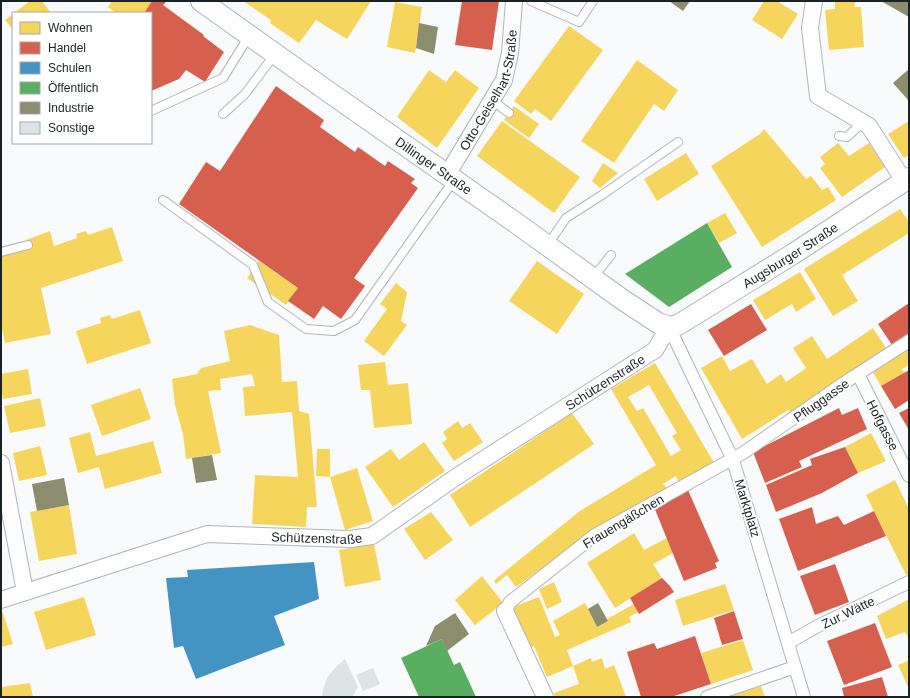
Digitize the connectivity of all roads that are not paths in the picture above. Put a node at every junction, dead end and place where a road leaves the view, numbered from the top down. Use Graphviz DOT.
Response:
graph roads {
  1 [pos="201,1"];
  2 [pos="514,1"];
  3 [pos="531,1"];
  4 [pos="594,1"];
  5 [pos="814,1"];
  6 [pos="249,36"];
  7 [pos="275,54"];
  8 [pos="492,100"];
  9 [pos="152,111"];
  10 [pos="509,113"];
  11 [pos="224,114"];
  12 [pos="863,122"];
  13 [pos="839,136"];
  14 [pos="678,142"];
  15 [pos="451,177"];
  16 [pos="907,179"];
  17 [pos="163,200"];
  18 [pos="28,245"];
  19 [pos="547,246"];
  20 [pos="1,252"];
  21 [pos="611,255"];
  22 [pos="593,278"];
  23 [pos="669,327"];
  24 [pos="909,341"];
  25 [pos="858,374"];
  26 [pos="733,459"];
  27 [pos="1,463"];
  28 [pos="909,476"];
  29 [pos="909,582"];
  30 [pos="25,592"];
  31 [pos="1,600"];
  32 [pos="505,611"];
  33 [pos="788,643"];
  34 [pos="795,667"];
  35 [pos="544,697"];
  36 [pos="707,697"];
  37 [pos="804,697"];
  1 -- 6 [label="street, Dillinger Straße"];
  2 -- 8 [label="street, Otto-Geiselhart-Straße"];
  3 -- 4 [label="lane"];
  5 -- 12 [label="street"];
  6 -- 7 [label="street, Dillinger Straße"];
  6 -- 9 [label="lane"];
  7 -- 11 [label="lane"];
  7 -- 15 [label="street, Dillinger Straße"];
  8 -- 10 [label="lane"];
  8 -- 15 [label="street, Otto-Geiselhart-Straße"];
  12 -- 13 [label="lane"];
  12 -- 16 [label="street"];
  14 -- 19 [label="lane"];
  15 -- 17 [label="lane"];
  15 -- 19 [label="street, Dillinger Straße"];
  16 -- 23 [label="street, Augsburger Straße"];
  18 -- 20 [label="lane"];
  19 -- 22 [label="street, Dillinger Straße"];
  21 -- 22 [label="lane"];
  22 -- 23 [label="street, Dillinger Straße"];
  23 -- 26 [label="street, Marktplatz"];
  23 -- 30 [label="street, Schützenstraße"];
  24 -- 25 [label="street, Pfluggasse"];
  25 -- 26 [label="street, Pfluggasse"];
  25 -- 28 [label="street, Hofgasse"];
  26 -- 32 [label="street, Frauengäßchen"];
  26 -- 33 [label="street, Marktplatz"];
  27 -- 30 [label="street"];
  29 -- 33 [label="street, Zur Wätte"];
  30 -- 31 [label="street, Schützenstraße"];
  32 -- 35 [label="street"];
  33 -- 34 [label="street, Marktplatz"];
  34 -- 36 [label="street"];
  34 -- 37 [label="street, Marktplatz"];
}
